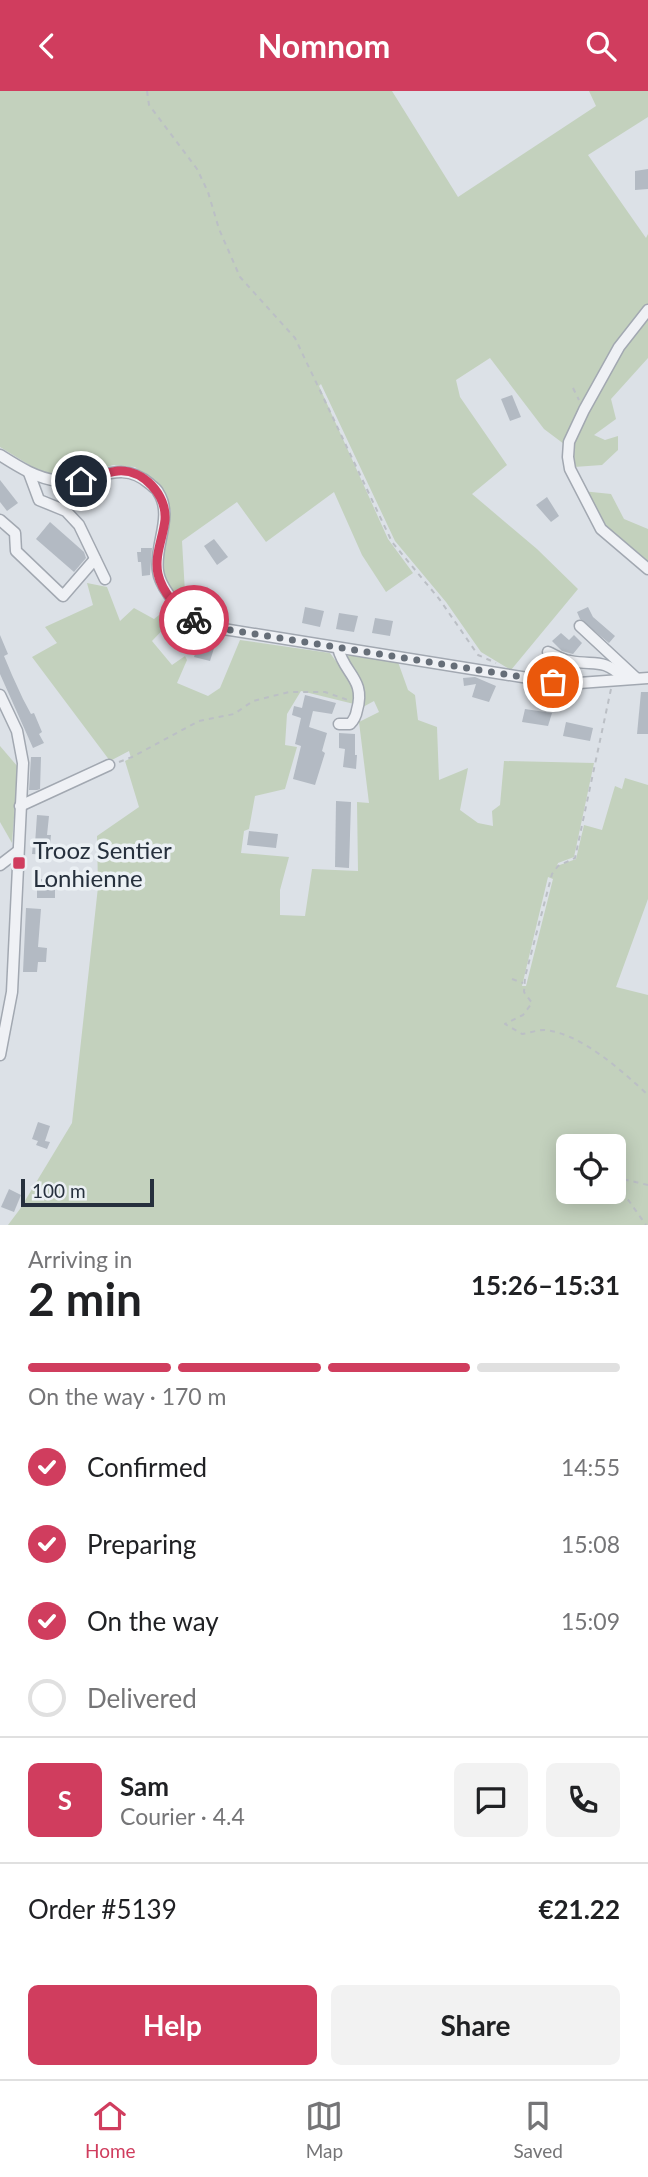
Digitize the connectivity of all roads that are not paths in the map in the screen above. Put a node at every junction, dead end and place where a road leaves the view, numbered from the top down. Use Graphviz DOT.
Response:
graph roads {
  1 [pos="648,310"];
  2 [pos="0,455"];
  3 [pos="29,473"];
  4 [pos="0,520"];
  5 [pos="95,559"];
  6 [pos="648,569"];
  7 [pos="105,579"];
  8 [pos="580,626"];
  9 [pos="338,648"];
  10 [pos="548,652"];
  11 [pos="636,678"];
  12 [pos="648,678"];
  13 [pos="620,679"];
  14 [pos="0,695"];
  15 [pos="339,724"];
  16 [pos="109,765"];
  17 [pos="20,806"];
  18 [pos="17,852"];
  19 [pos="0,865"];
  20 [pos="0,1055"];
  1 -- 6 [label="street"];
  2 -- 3 [label="street"];
  3 -- 5 [label="street"];
  3 -- 9 [label="street"];
  4 -- 5 [label="street"];
  5 -- 7 [label="street"];
  8 -- 11 [label="street"];
  9 -- 13 [label="street"];
  9 -- 15 [label="street"];
  10 -- 13 [label="street"];
  11 -- 12 [label="street"];
  11 -- 13 [label="street"];
  14 -- 17 [label="street"];
  16 -- 17 [label="street"];
  17 -- 18 [label="street"];
  18 -- 19 [label="street"];
  18 -- 20 [label="street"];
}
